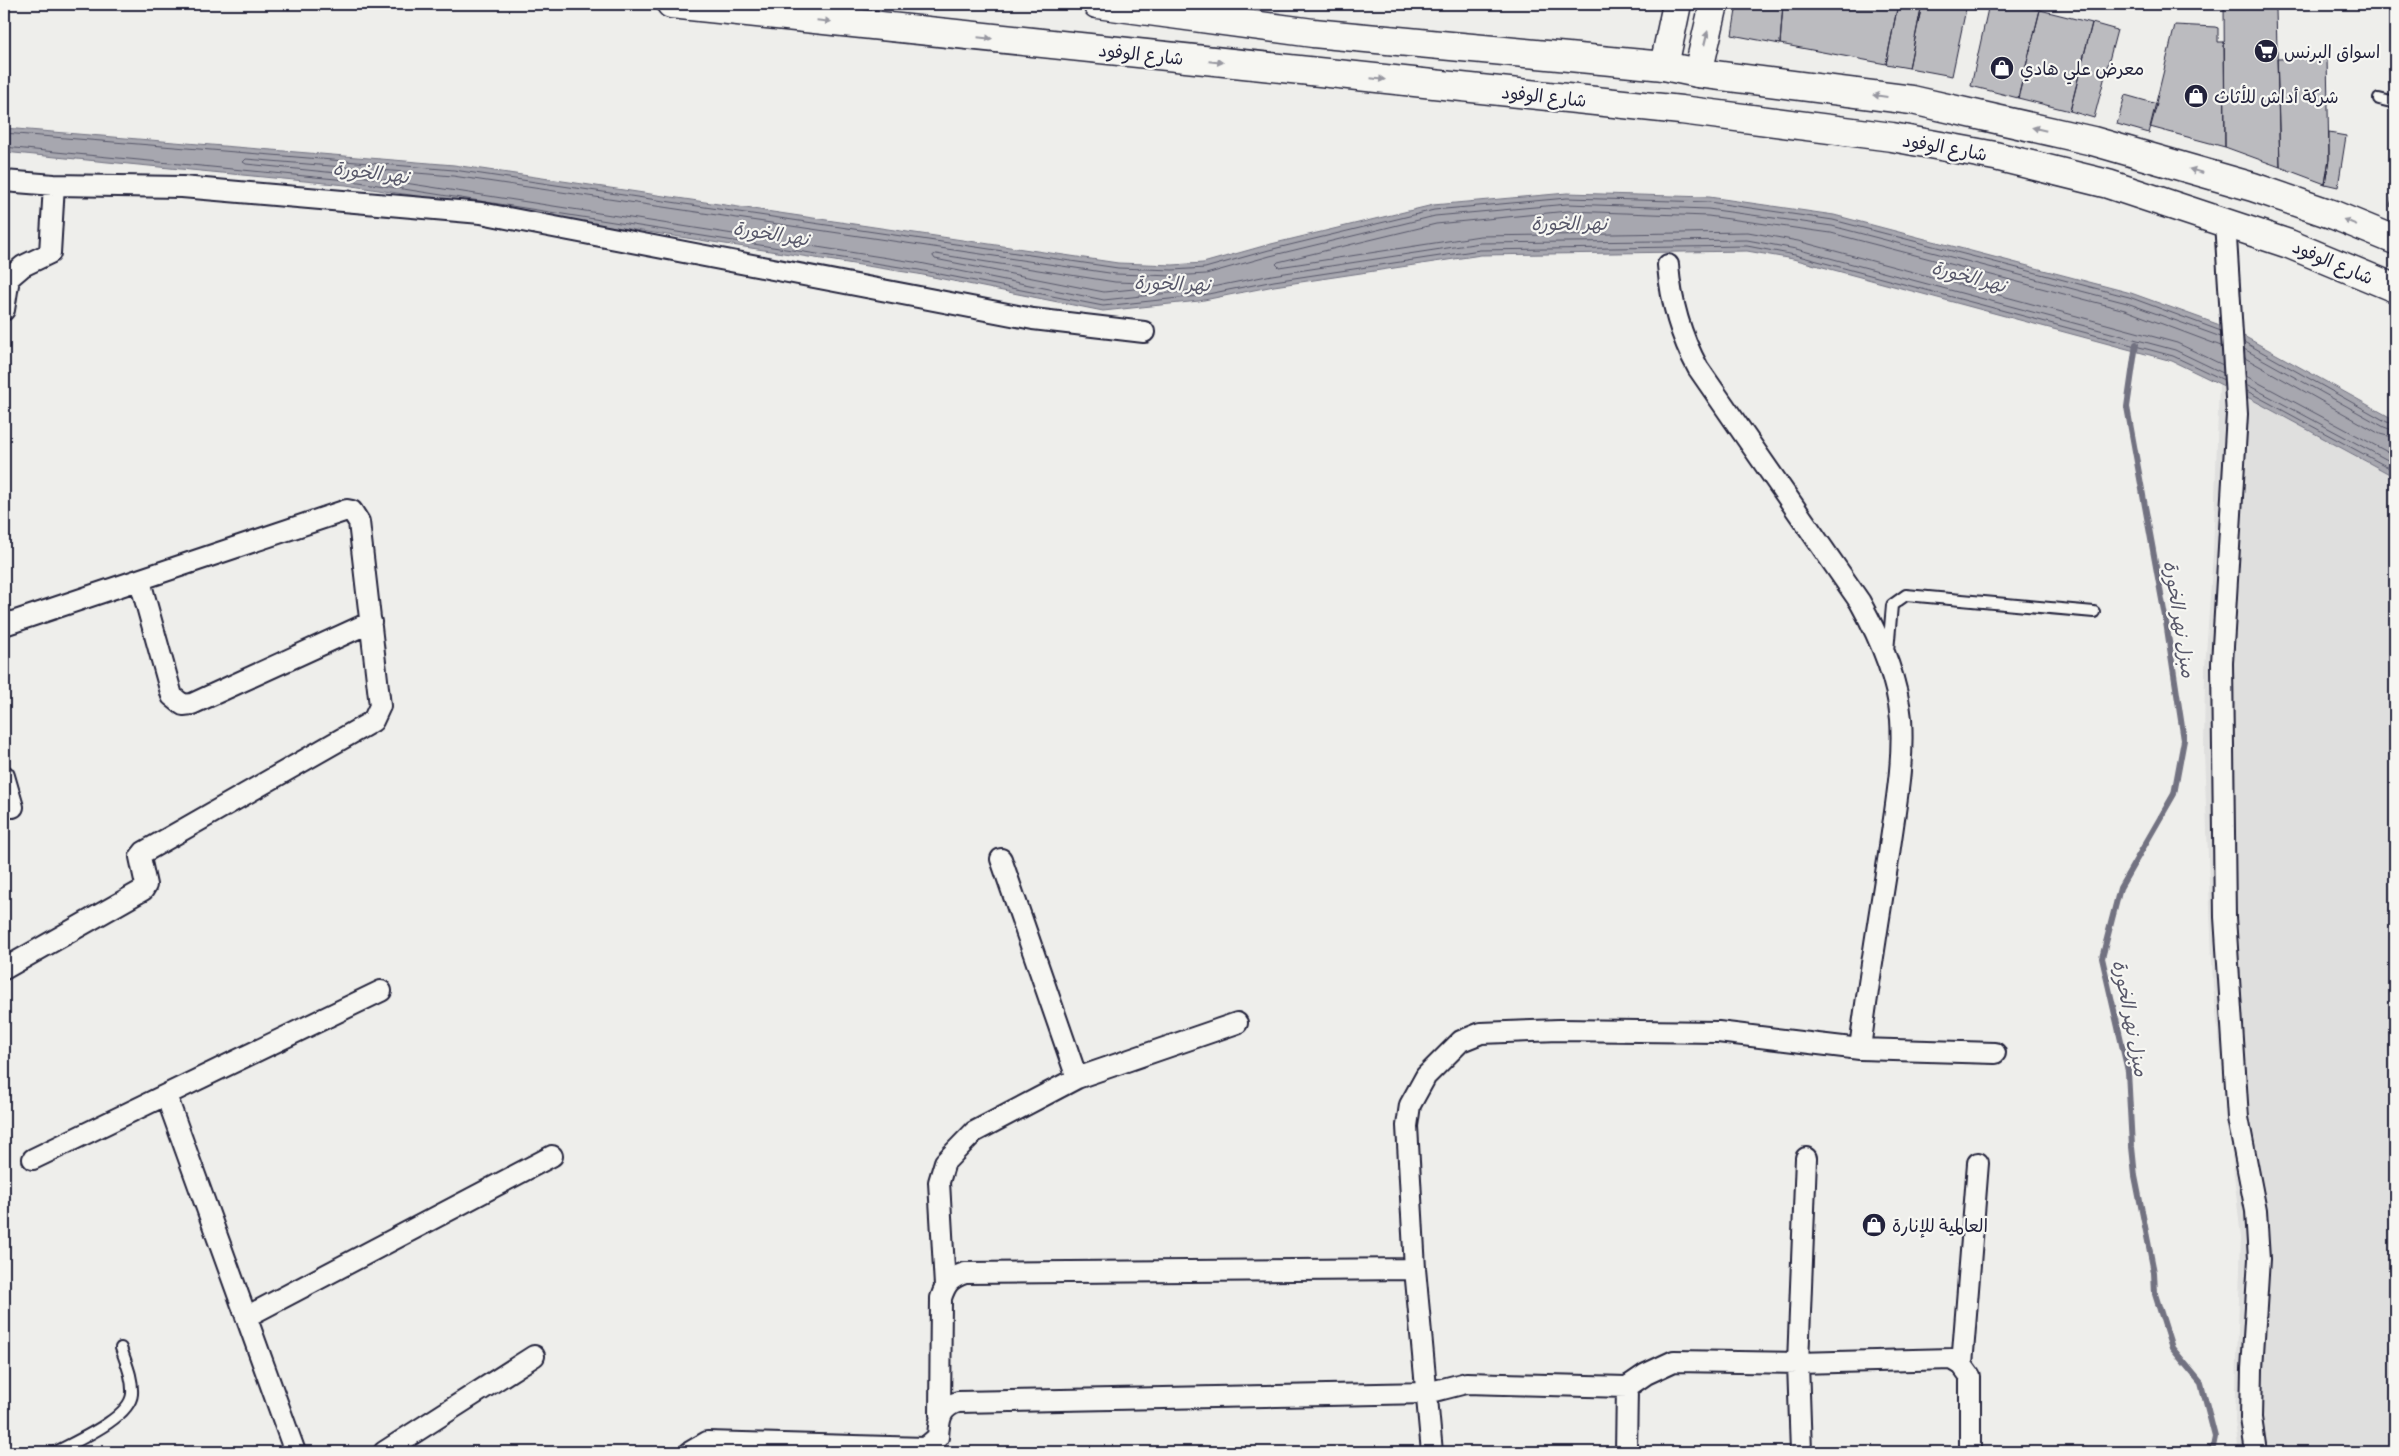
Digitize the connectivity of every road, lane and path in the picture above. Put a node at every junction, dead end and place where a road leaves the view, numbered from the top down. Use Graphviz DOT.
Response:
graph roads {
  1 [pos="671,4"];
  2 [pos="1097,4"];
  3 [pos="1677,4"];
  4 [pos="1714,4"];
  5 [pos="1131,6"];
  6 [pos="1664,66"];
  7 [pos="1698,73"];
  8 [pos="2379,99"];
  9 [pos="2395,103"];
  10 [pos="4,181"];
  11 [pos="54,185"];
  12 [pos="2225,222"];
  13 [pos="2395,240"];
  14 [pos="1668,265"];
  15 [pos="2395,288"];
  16 [pos="4,310"];
  17 [pos="1144,332"];
  18 [pos="140,581"];
  19 [pos="2094,612"];
  20 [pos="370,622"];
  21 [pos="4,626"];
  22 [pos="1887,657"];
  23 [pos="4,776"];
  24 [pos="13,807"];
  25 [pos="1001,859"];
  26 [pos="4,970"];
  27 [pos="380,991"];
  28 [pos="1237,1023"];
  29 [pos="1860,1049"];
  30 [pos="1995,1052"];
  31 [pos="1077,1078"];
  32 [pos="166,1095"];
  33 [pos="552,1156"];
  34 [pos="1806,1158"];
  35 [pos="33,1159"];
  36 [pos="1978,1163"];
  37 [pos="1415,1269"];
  38 [pos="945,1286"];
  39 [pos="246,1317"];
  40 [pos="121,1348"];
  41 [pos="534,1356"];
  42 [pos="1798,1363"];
  43 [pos="1962,1365"];
  44 [pos="1627,1388"];
  45 [pos="1427,1393"];
  46 [pos="940,1415"];
  47 [pos="411,1444"];
  48 [pos="56,1452"];
  49 [pos="294,1452"];
  50 [pos="384,1452"];
  51 [pos="690,1452"];
  52 [pos="1432,1452"];
  53 [pos="1626,1452"];
  54 [pos="1801,1452"];
  55 [pos="1970,1452"];
  56 [pos="2256,1452"];
  1 -- 12 [label="main road, شارع الوفود, one-way"];
  2 -- 5 [label="main road, شارع الوفود"];
  3 -- 6 [label="main road"];
  7 -- 4 [label="main road, one-way"];
  5 -- 6 [label="main road, شارع الوفود"];
  6 -- 7 [label="main road, شارع الوفود"];
  13 -- 7 [label="main road, شارع الوفود, one-way"];
  8 -- 9 [label="lane"];
  10 -- 11 [label="street"];
  11 -- 16 [label="street"];
  11 -- 17 [label="street"];
  12 -- 15 [label="main road, شارع الوفود"];
  12 -- 56 [label="street"];
  14 -- 22 [label="street"];
  18 -- 20 [label="street"];
  18 -- 20 [label="street"];
  18 -- 21 [label="street"];
  19 -- 22 [label="lane"];
  20 -- 26 [label="street"];
  22 -- 29 [label="street"];
  23 -- 24 [label="street"];
  25 -- 31 [label="street"];
  27 -- 32 [label="street"];
  28 -- 31 [label="street"];
  29 -- 30 [label="street"];
  29 -- 37 [label="street"];
  31 -- 38 [label="street"];
  32 -- 35 [label="street"];
  32 -- 39 [label="street"];
  33 -- 39 [label="street"];
  34 -- 42 [label="street"];
  36 -- 43 [label="street"];
  37 -- 38 [label="street"];
  37 -- 45 [label="street"];
  38 -- 46 [label="street"];
  39 -- 49 [label="street"];
  40 -- 48 [label="lane"];
  41 -- 47 [label="street"];
  42 -- 43 [label="street"];
  42 -- 44 [label="street"];
  42 -- 54 [label="street"];
  43 -- 55 [label="street"];
  44 -- 45 [label="street"];
  44 -- 53 [label="street"];
  45 -- 46 [label="street"];
  45 -- 52 [label="street"];
  46 -- 51 [label="street"];
  47 -- 50 [label="street"];
}
